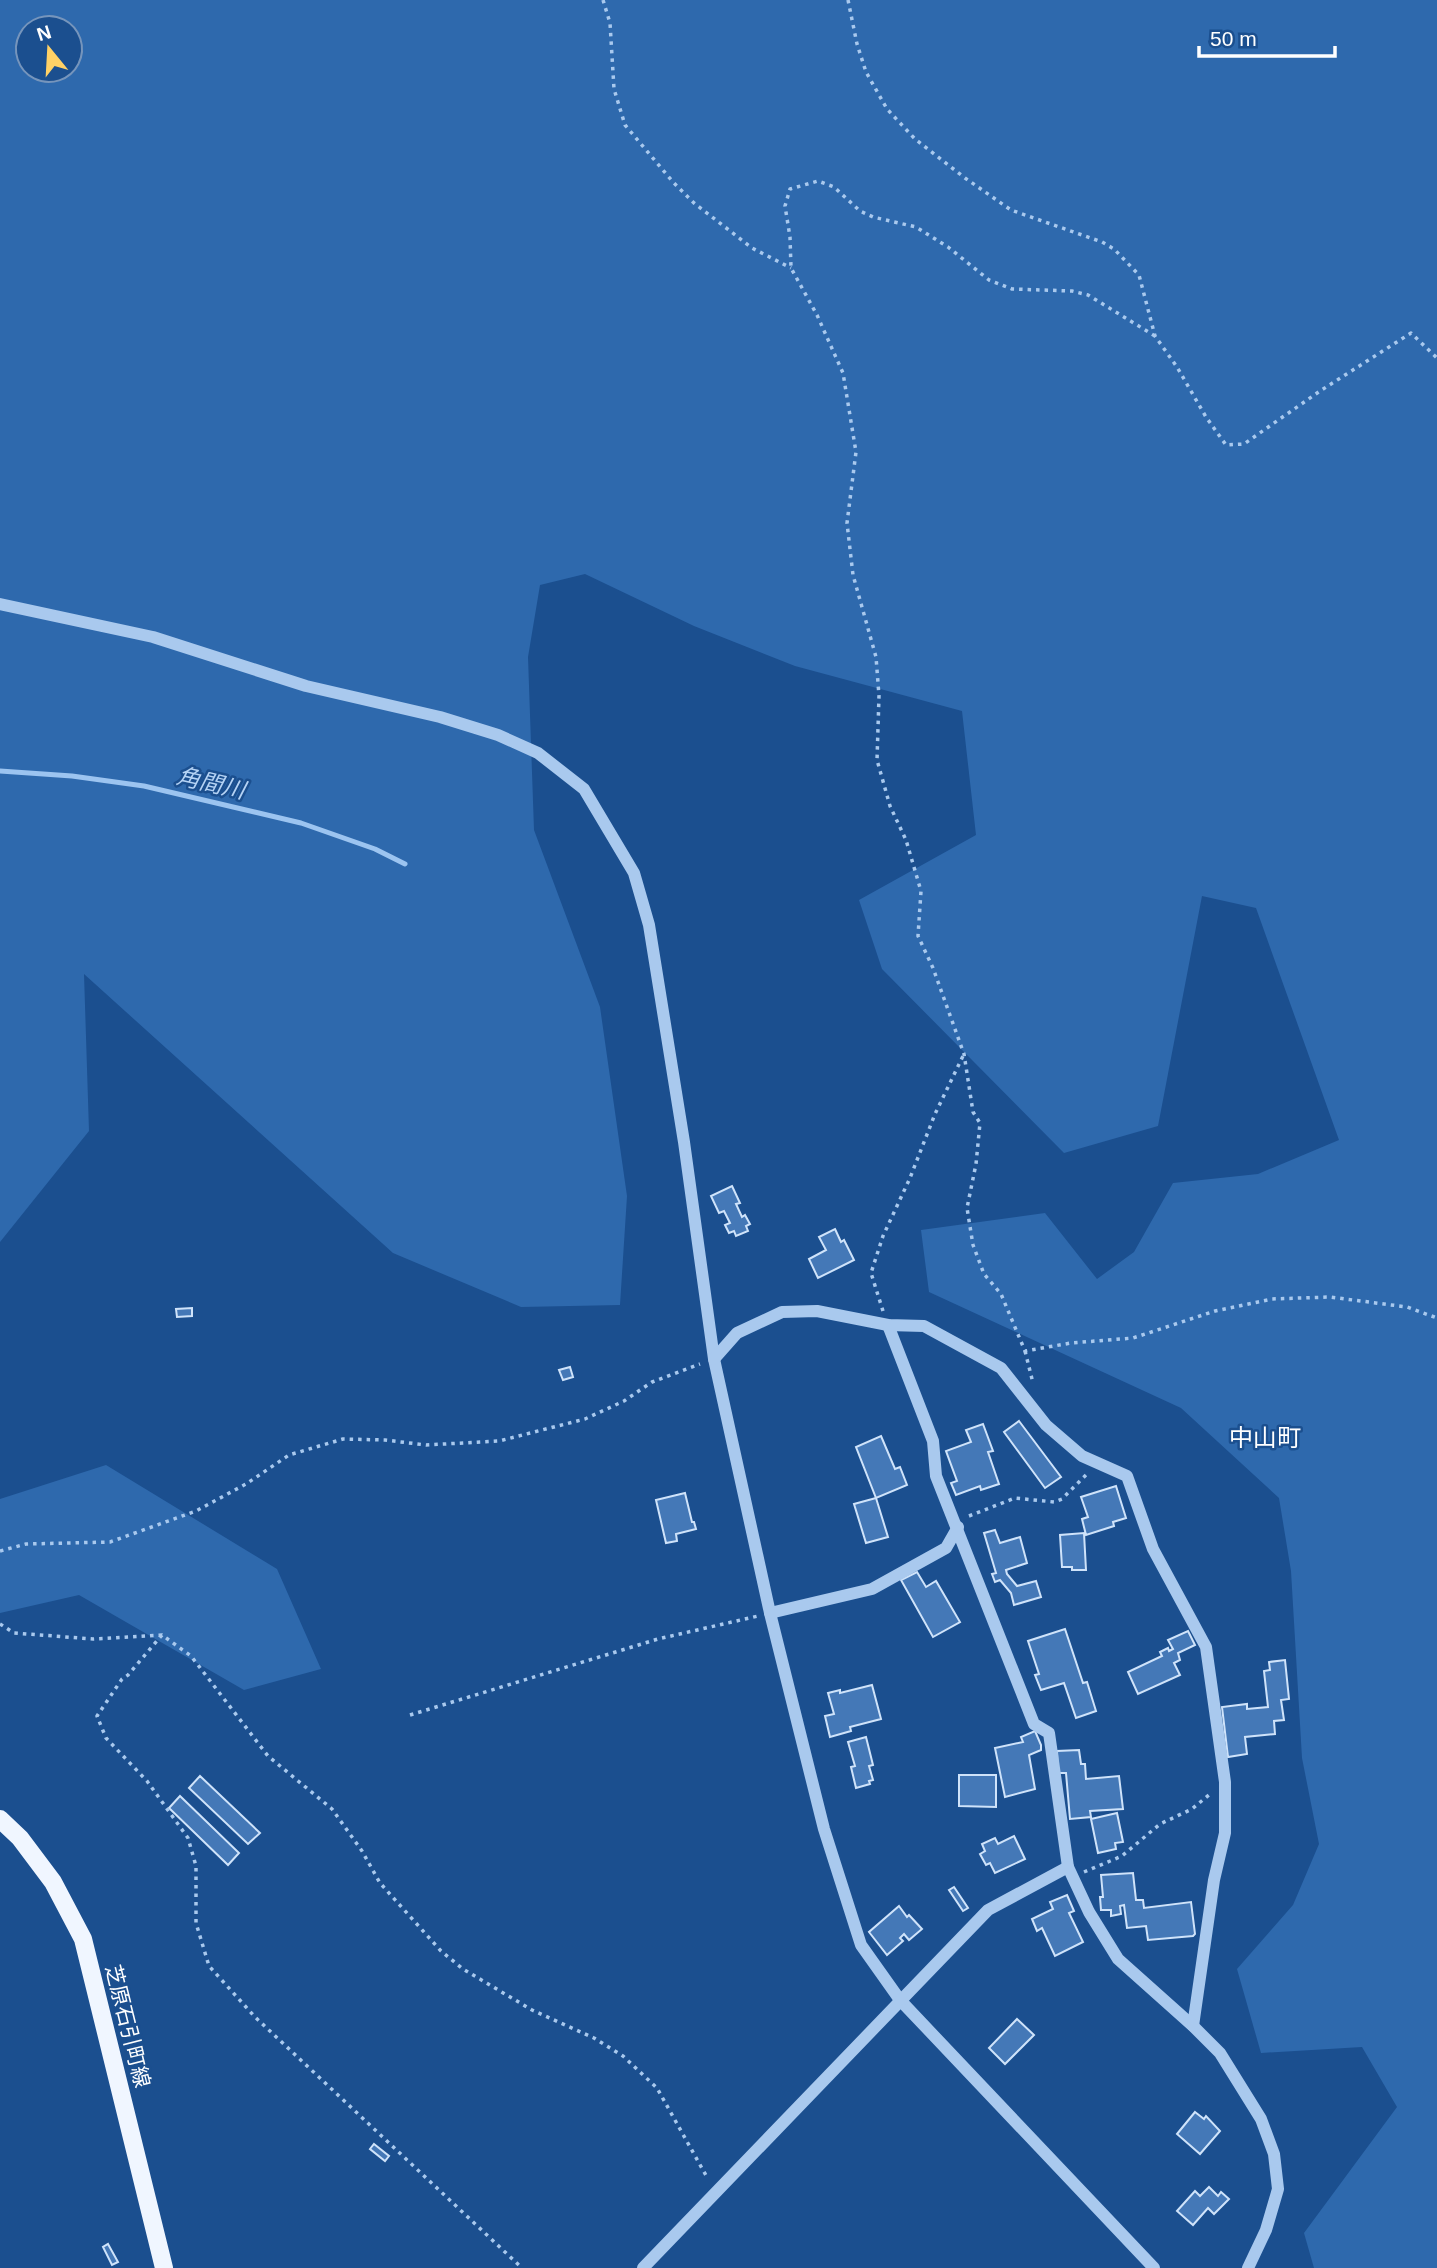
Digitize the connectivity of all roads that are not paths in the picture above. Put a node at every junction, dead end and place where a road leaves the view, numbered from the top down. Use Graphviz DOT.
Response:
graph roads {
  1 [pos="0,604"];
  2 [pos="888,1325"];
  3 [pos="714,1359"];
  4 [pos="958,1527"];
  5 [pos="770,1614"];
  6 [pos="0,1819"];
  7 [pos="1071,1873"];
  8 [pos="900,2000"];
  9 [pos="1193,2026"];
  10 [pos="164,2268"];
  11 [pos="643,2268"];
  12 [pos="1154,2268"];
  13 [pos="1248,2268"];
  1 -- 3 [label="street"];
  2 -- 3 [label="street"];
  2 -- 4 [label="street"];
  2 -- 9 [label="street"];
  3 -- 5 [label="street"];
  4 -- 5 [label="street"];
  4 -- 7 [label="street"];
  5 -- 8 [label="street"];
  6 -- 10 [label="main road, 芝原石引町線"];
  7 -- 8 [label="street"];
  7 -- 9 [label="street"];
  8 -- 11 [label="street"];
  8 -- 12 [label="street"];
  9 -- 13 [label="street"];
}
